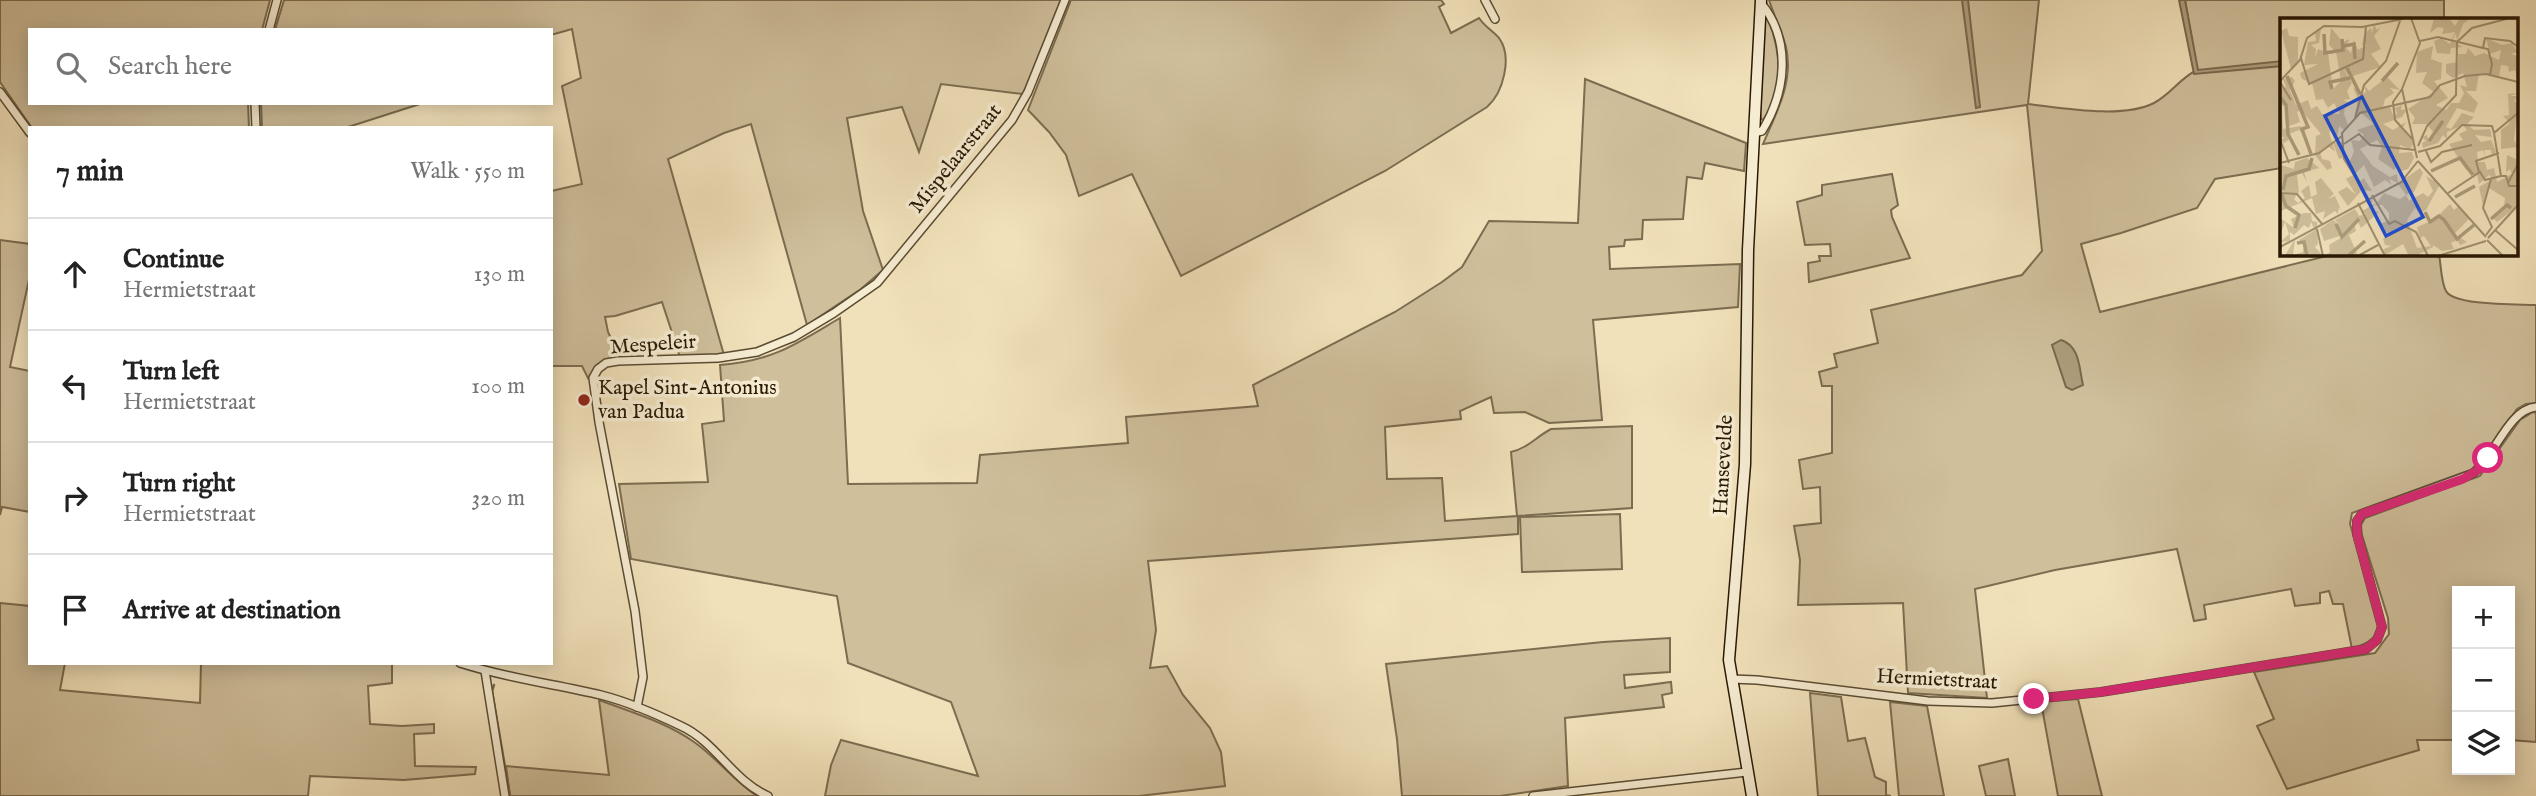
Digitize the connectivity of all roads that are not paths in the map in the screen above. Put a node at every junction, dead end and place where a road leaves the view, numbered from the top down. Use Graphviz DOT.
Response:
graph roads {
  1 [pos="277,0"];
  2 [pos="1065,0"];
  3 [pos="1485,0"];
  4 [pos="1761,1"];
  5 [pos="1495,19"];
  6 [pos="270,28"];
  7 [pos="0,92"];
  8 [pos="255,105"];
  9 [pos="256,126"];
  10 [pos="28,130"];
  11 [pos="1754,133"];
  12 [pos="898,258"];
  13 [pos="2536,407"];
  14 [pos="466,665"];
  15 [pos="485,671"];
  16 [pos="1731,679"];
  17 [pos="637,707"];
  18 [pos="1747,772"];
  19 [pos="505,796"];
  20 [pos="768,796"];
  21 [pos="1533,796"];
  22 [pos="1752,796"];
  1 -- 6 [label="street"];
  2 -- 12 [label="street, Mispelaarstraat"];
  3 -- 5 [label="street"];
  4 -- 11 [label="street, Hansevelde"];
  4 -- 11 [label="street"];
  7 -- 10 [label="street"];
  8 -- 9 [label="street"];
  11 -- 16 [label="street, Hansevelde"];
  12 -- 17 [label="street, Mespeleir"];
  13 -- 16 [label="street, Hermietstraat"];
  14 -- 15 [label="street"];
  15 -- 17 [label="street"];
  15 -- 19 [label="street"];
  16 -- 18 [label="street, Hansevelde"];
  17 -- 20 [label="street"];
  18 -- 21 [label="street"];
  18 -- 22 [label="street, Hansevelde"];
}
